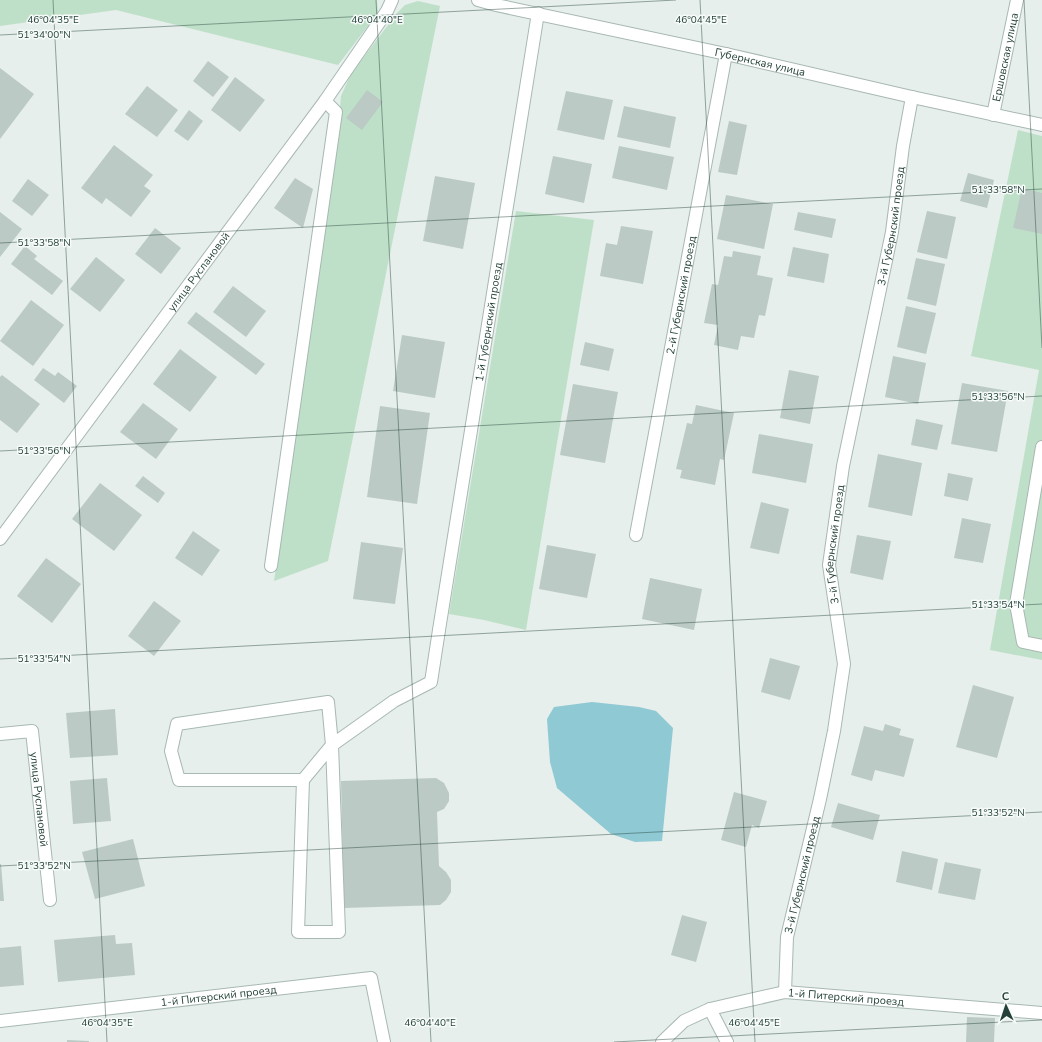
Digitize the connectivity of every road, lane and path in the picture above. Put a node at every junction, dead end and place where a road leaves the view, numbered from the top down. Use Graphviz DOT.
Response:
graph roads {
  1 [pos="392,0"];
  2 [pos="478,0"];
  3 [pos="1017,0"];
  4 [pos="497,2"];
  5 [pos="538,14"];
  6 [pos="726,54"];
  7 [pos="912,97"];
  8 [pos="325,100"];
  9 [pos="993,114"];
  10 [pos="1042,125"];
  11 [pos="1042,447"];
  12 [pos="636,535"];
  13 [pos="0,539"];
  14 [pos="271,566"];
  15 [pos="1042,646"];
  16 [pos="0,734"];
  17 [pos="332,744"];
  18 [pos="303,780"];
  19 [pos="50,900"];
  20 [pos="785,992"];
  21 [pos="710,1009"];
  22 [pos="1042,1013"];
  23 [pos="0,1021"];
  24 [pos="384,1042"];
  25 [pos="662,1042"];
  26 [pos="727,1042"];
  1 -- 8 [label="street, улица Руслановой"];
  2 -- 4 [label="street, Губернская улица"];
  3 -- 9 [label="street, Ершовская улица"];
  4 -- 5 [label="street, Губернская улица"];
  5 -- 6 [label="street, Губернская улица"];
  5 -- 17 [label="street, 1-й Губернский проезд"];
  6 -- 7 [label="street, Губернская улица"];
  6 -- 12 [label="street, 2-й Губернский проезд"];
  7 -- 9 [label="street, Губернская улица"];
  7 -- 20 [label="street, 3-й Губернский проезд"];
  8 -- 13 [label="street, улица Руслановой"];
  8 -- 14 [label="street"];
  9 -- 10 [label="street, Губернская улица"];
  11 -- 15 [label="street"];
  16 -- 19 [label="street, улица Руслановой"];
  17 -- 18 [label="street"];
  17 -- 18 [label="street"];
  17 -- 18 [label="street"];
  20 -- 21 [label="street, 1-й Питерский проезд"];
  20 -- 22 [label="street, 1-й Питерский проезд"];
  21 -- 25 [label="street, 1-й Питерский проезд"];
  21 -- 26 [label="street"];
  23 -- 24 [label="street, 1-й Питерский проезд"];
}
